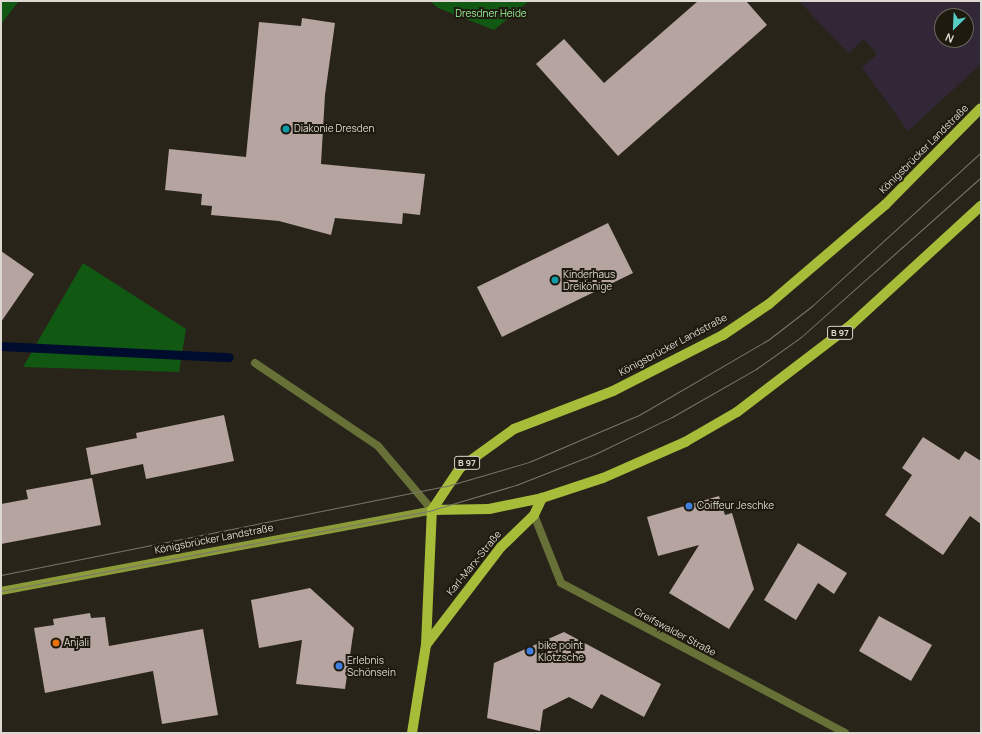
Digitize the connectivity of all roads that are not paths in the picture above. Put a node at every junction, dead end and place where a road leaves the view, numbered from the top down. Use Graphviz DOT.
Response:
graph roads {
  1 [pos="981,108"];
  2 [pos="981,206"];
  3 [pos="255,363"];
  4 [pos="542,498"];
  5 [pos="432,510"];
  6 [pos="534,515"];
  7 [pos="1,591"];
  8 [pos="426,645"];
  9 [pos="412,733"];
  10 [pos="845,733"];
  1 -- 5 [label="main road, Königsbrücker Landstraße / B 97"];
  2 -- 4 [label="main road, B 97"];
  3 -- 5 [label="street"];
  4 -- 5 [label="main road, B 97"];
  4 -- 6 [label="main road, Karl-Marx-Straße"];
  5 -- 7 [label="main road, Königsbrücker Landstraße"];
  5 -- 8 [label="main road, Karl-Marx-Straße"];
  6 -- 8 [label="main road, Karl-Marx-Straße"];
  6 -- 10 [label="street, Greifswalder Straße"];
  8 -- 9 [label="main road, Karl-Marx-Straße"];
}
